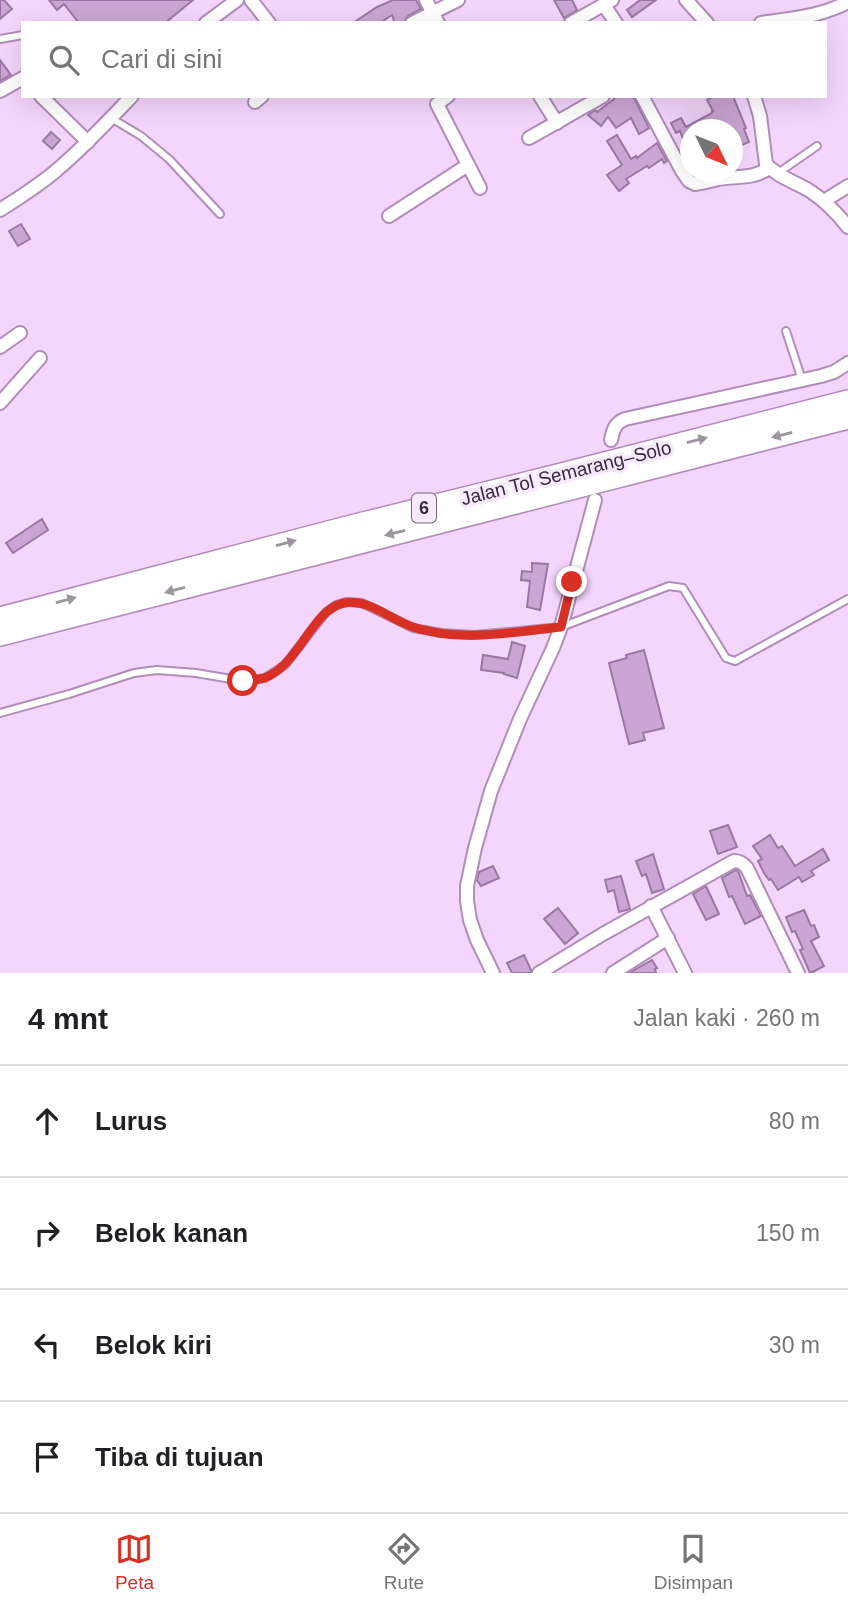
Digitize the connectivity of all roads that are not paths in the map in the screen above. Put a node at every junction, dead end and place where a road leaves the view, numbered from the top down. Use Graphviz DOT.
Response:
graph roads {
  1 [pos="237,0"];
  2 [pos="251,0"];
  3 [pos="426,0"];
  4 [pos="458,0"];
  5 [pos="581,0"];
  6 [pos="686,0"];
  7 [pos="608,2"];
  8 [pos="848,2"];
  9 [pos="590,13"];
  10 [pos="435,18"];
  11 [pos="209,21"];
  12 [pos="267,21"];
  13 [pos="575,21"];
  14 [pos="615,21"];
  15 [pos="705,21"];
  16 [pos="776,21"];
  17 [pos="21,35"];
  18 [pos="0,39"];
  19 [pos="21,79"];
  20 [pos="0,92"];
  21 [pos="43,98"];
  22 [pos="130,98"];
  23 [pos="541,98"];
  24 [pos="600,98"];
  25 [pos="643,98"];
  26 [pos="755,98"];
  27 [pos="434,100"];
  28 [pos="111,118"];
  29 [pos="557,123"];
  30 [pos="529,138"];
  31 [pos="88,142"];
  32 [pos="817,146"];
  33 [pos="468,165"];
  34 [pos="773,170"];
  35 [pos="848,186"];
  36 [pos="480,188"];
  37 [pos="824,201"];
  38 [pos="0,210"];
  39 [pos="220,214"];
  40 [pos="389,216"];
  41 [pos="848,227"];
  42 [pos="786,331"];
  43 [pos="20,333"];
  44 [pos="0,347"];
  45 [pos="40,358"];
  46 [pos="848,363"];
  47 [pos="802,380"];
  48 [pos="848,401"];
  49 [pos="0,403"];
  50 [pos="848,418"];
  51 [pos="611,440"];
  52 [pos="595,500"];
  53 [pos="848,599"];
  54 [pos="0,618"];
  55 [pos="561,627"];
  56 [pos="0,635"];
  57 [pos="0,713"];
  58 [pos="652,906"];
  59 [pos="668,938"];
  60 [pos="493,973"];
  61 [pos="539,973"];
  62 [pos="613,973"];
  63 [pos="685,973"];
  64 [pos="798,973"];
  1 -- 11 [label="street"];
  2 -- 12 [label="street"];
  3 -- 10 [label="street"];
  4 -- 10 [label="street"];
  5 -- 9 [label="street"];
  6 -- 15 [label="street"];
  7 -- 9 [label="street"];
  7 -- 14 [label="street"];
  8 -- 16 [label="street"];
  9 -- 13 [label="street"];
  17 -- 18 [label="lane"];
  19 -- 20 [label="street"];
  21 -- 31 [label="street"];
  22 -- 28 [label="street"];
  23 -- 29 [label="street"];
  24 -- 29 [label="street"];
  25 -- 34 [label="street"];
  26 -- 34 [label="street"];
  27 -- 33 [label="street"];
  28 -- 31 [label="street"];
  28 -- 39 [label="lane"];
  29 -- 30 [label="street"];
  31 -- 38 [label="street"];
  32 -- 34 [label="lane"];
  33 -- 36 [label="street"];
  33 -- 40 [label="street"];
  34 -- 37 [label="street"];
  35 -- 37 [label="street"];
  37 -- 41 [label="street"];
  42 -- 47 [label="lane"];
  43 -- 44 [label="street"];
  45 -- 49 [label="street"];
  46 -- 47 [label="street"];
  47 -- 51 [label="street"];
  54 -- 48 [label="highway, Jalan Tol Semarang–Solo / 6, one-way"];
  50 -- 56 [label="highway, Jalan Tol Semarang–Solo / 6, one-way"];
  52 -- 55 [label="street"];
  53 -- 55 [label="lane"];
  55 -- 57 [label="lane"];
  55 -- 60 [label="street"];
  58 -- 59 [label="street"];
  58 -- 61 [label="street"];
  58 -- 64 [label="street"];
  59 -- 62 [label="street"];
  59 -- 63 [label="street"];
}
